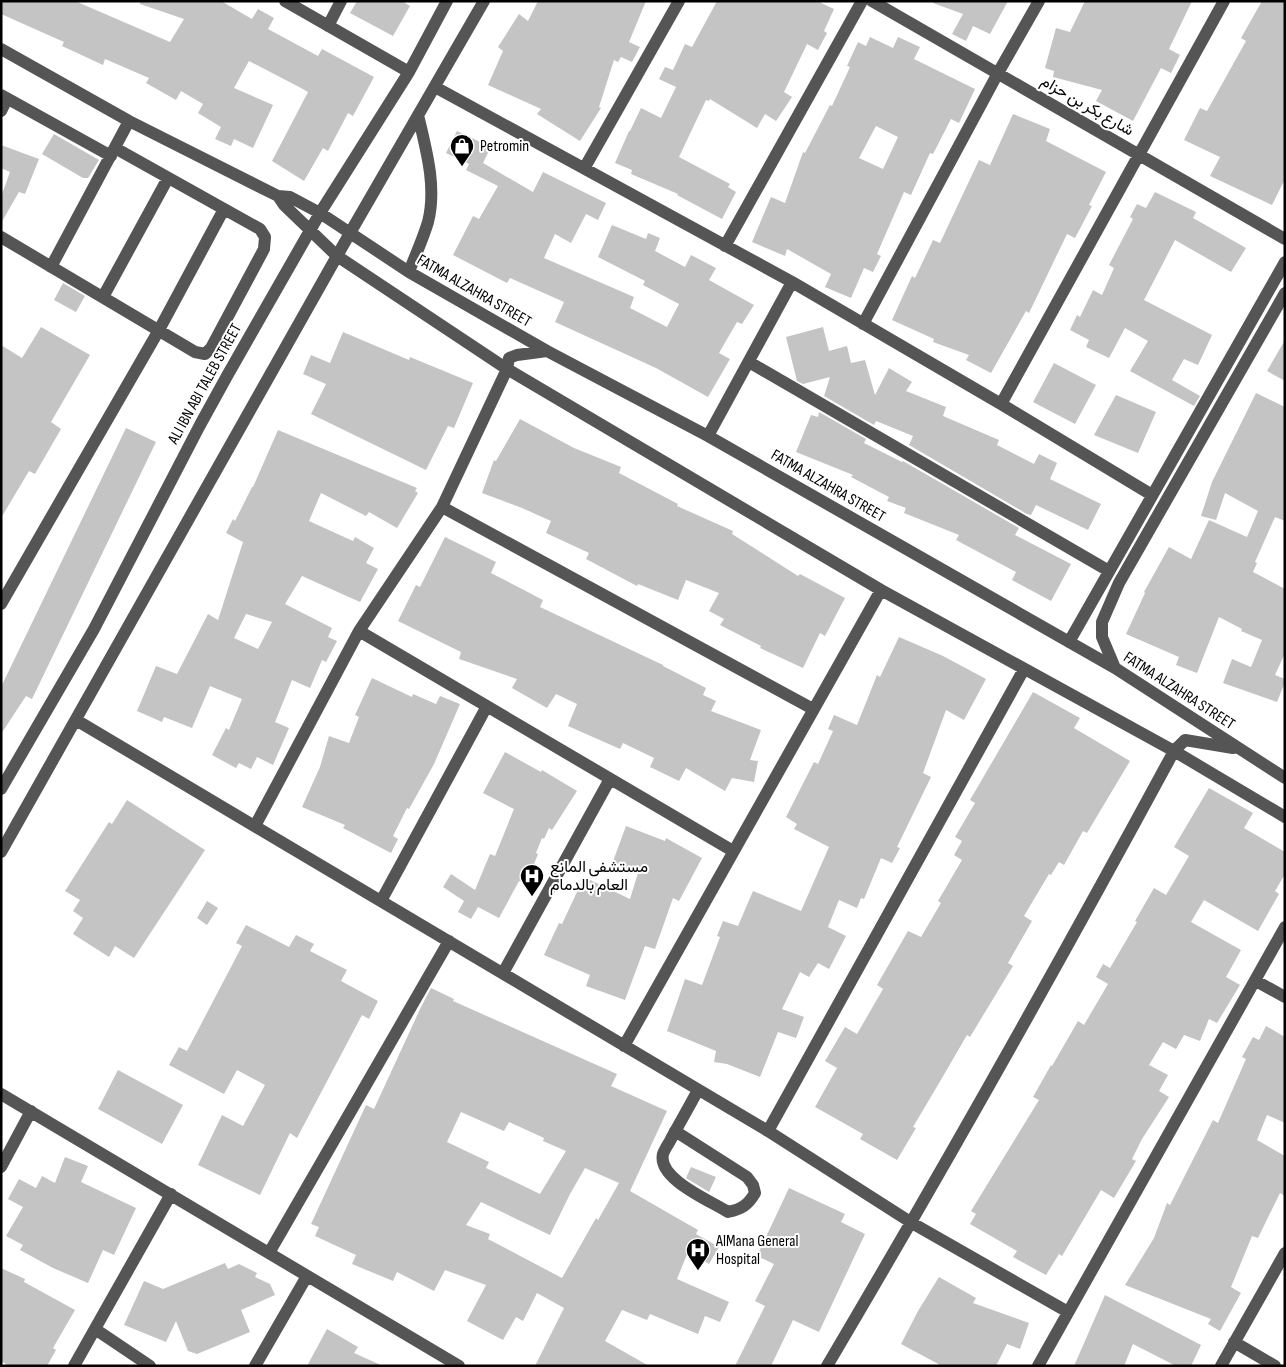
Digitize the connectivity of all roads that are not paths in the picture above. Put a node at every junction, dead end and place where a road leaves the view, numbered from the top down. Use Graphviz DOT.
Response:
graph roads {
  1 [pos="284,1"];
  2 [pos="341,1"];
  3 [pos="447,1"];
  4 [pos="484,1"];
  5 [pos="679,1"];
  6 [pos="862,1"];
  7 [pos="872,1"];
  8 [pos="1038,1"];
  9 [pos="1224,1"];
  10 [pos="328,26"];
  11 [pos="1,49"];
  12 [pos="409,72"];
  13 [pos="998,73"];
  14 [pos="435,86"];
  15 [pos="4,97"];
  16 [pos="1,111"];
  17 [pos="418,115"];
  18 [pos="129,121"];
  19 [pos="113,152"];
  20 [pos="1139,154"];
  21 [pos="585,168"];
  22 [pos="168,178"];
  23 [pos="278,196"];
  24 [pos="224,209"];
  25 [pos="320,213"];
  26 [pos="310,231"];
  27 [pos="350,233"];
  28 [pos="1,237"];
  29 [pos="1285,239"];
  30 [pos="725,246"];
  31 [pos="337,256"];
  32 [pos="1285,262"];
  33 [pos="51,267"];
  34 [pos="410,272"];
  35 [pos="792,282"];
  36 [pos="1285,293"];
  37 [pos="103,297"];
  38 [pos="863,324"];
  39 [pos="159,330"];
  40 [pos="547,352"];
  41 [pos="749,362"];
  42 [pos="507,370"];
  43 [pos="1001,404"];
  44 [pos="708,436"];
  45 [pos="1152,495"];
  46 [pos="442,507"];
  47 [pos="1109,571"];
  48 [pos="881,590"];
  49 [pos="1,604"];
  50 [pos="359,631"];
  51 [pos="1069,642"];
  52 [pos="1115,668"];
  53 [pos="1024,669"];
  54 [pos="487,706"];
  55 [pos="813,709"];
  56 [pos="76,720"];
  57 [pos="1240,750"];
  58 [pos="1174,751"];
  59 [pos="1283,773"];
  60 [pos="610,779"];
  61 [pos="1,789"];
  62 [pos="1285,817"];
  63 [pos="255,826"];
  64 [pos="733,851"];
  65 [pos="1,852"];
  66 [pos="380,900"];
  67 [pos="1285,927"];
  68 [pos="449,941"];
  69 [pos="503,974"];
  70 [pos="1256,981"];
  71 [pos="1285,997"];
  72 [pos="624,1046"];
  73 [pos="698,1090"];
  74 [pos="1,1094"];
  75 [pos="31,1112"];
  76 [pos="676,1131"];
  77 [pos="768,1131"];
  78 [pos="1,1167"];
  79 [pos="171,1194"];
  80 [pos="912,1223"];
  81 [pos="269,1253"];
  82 [pos="1285,1253"];
  83 [pos="307,1276"];
  84 [pos="1068,1312"];
  85 [pos="95,1329"];
  86 [pos="1234,1342"];
  87 [pos="442,1362"];
  88 [pos="74,1366"];
  89 [pos="150,1366"];
  90 [pos="255,1366"];
  91 [pos="459,1366"];
  92 [pos="827,1366"];
  93 [pos="1038,1366"];
  94 [pos="1221,1366"];
  95 [pos="1275,1366"];
  1 -- 10 [label="street"];
  2 -- 10 [label="street"];
  3 -- 12 [label="street, ALI IBN ABI TALEB STREET"];
  4 -- 14 [label="street"];
  5 -- 21 [label="street"];
  6 -- 30 [label="street"];
  7 -- 13 [label="street, شارع بكر بن حزام"];
  8 -- 13 [label="street"];
  9 -- 20 [label="street"];
  10 -- 12 [label="street"];
  11 -- 18 [label="street"];
  12 -- 25 [label="street, ALI IBN ABI TALEB STREET"];
  13 -- 20 [label="street, شارع بكر بن حزام"];
  13 -- 38 [label="street"];
  14 -- 17 [label="street"];
  14 -- 21 [label="street"];
  15 -- 16 [label="street"];
  15 -- 19 [label="street"];
  17 -- 27 [label="street"];
  17 -- 34 [label="street"];
  18 -- 19 [label="street"];
  18 -- 23 [label="street"];
  19 -- 22 [label="street"];
  19 -- 33 [label="street"];
  20 -- 29 [label="street, شارع بكر بن حزام"];
  20 -- 43 [label="street"];
  21 -- 30 [label="street"];
  22 -- 24 [label="street"];
  22 -- 37 [label="street"];
  23 -- 25 [label="street, FATMA ALZAHRA STREET"];
  23 -- 26 [label="street"];
  24 -- 39 [label="street"];
  24 -- 39 [label="street"];
  25 -- 26 [label="street, ALI IBN ABI TALEB STREET"];
  25 -- 27 [label="street, FATMA ALZAHRA STREET"];
  26 -- 31 [label="street"];
  26 -- 61 [label="street, ALI IBN ABI TALEB STREET"];
  27 -- 31 [label="street"];
  27 -- 34 [label="street, FATMA ALZAHRA STREET"];
  28 -- 33 [label="street"];
  30 -- 35 [label="street"];
  31 -- 42 [label="street"];
  31 -- 56 [label="street"];
  32 -- 45 [label="street"];
  33 -- 37 [label="street"];
  34 -- 40 [label="street, FATMA ALZAHRA STREET"];
  35 -- 38 [label="street"];
  35 -- 41 [label="street"];
  36 -- 52 [label="street"];
  37 -- 39 [label="street"];
  38 -- 43 [label="street"];
  39 -- 49 [label="street"];
  40 -- 42 [label="street"];
  40 -- 44 [label="street, FATMA ALZAHRA STREET"];
  41 -- 44 [label="street"];
  41 -- 47 [label="street"];
  42 -- 46 [label="street"];
  42 -- 48 [label="street"];
  43 -- 45 [label="street"];
  44 -- 51 [label="street, FATMA ALZAHRA STREET"];
  45 -- 47 [label="street"];
  46 -- 50 [label="street"];
  46 -- 55 [label="street"];
  47 -- 51 [label="street"];
  48 -- 53 [label="street"];
  48 -- 55 [label="street"];
  50 -- 54 [label="street"];
  50 -- 63 [label="street"];
  51 -- 52 [label="street, FATMA ALZAHRA STREET"];
  52 -- 57 [label="street, FATMA ALZAHRA STREET"];
  53 -- 58 [label="street"];
  53 -- 77 [label="street"];
  54 -- 60 [label="street"];
  54 -- 66 [label="street"];
  55 -- 64 [label="street"];
  56 -- 63 [label="street"];
  56 -- 65 [label="street"];
  57 -- 58 [label="street"];
  57 -- 59 [label="street, FATMA ALZAHRA STREET"];
  58 -- 62 [label="street"];
  58 -- 80 [label="street"];
  60 -- 64 [label="street"];
  60 -- 69 [label="street"];
  63 -- 66 [label="street"];
  64 -- 72 [label="street"];
  66 -- 68 [label="street"];
  67 -- 70 [label="street"];
  68 -- 69 [label="street"];
  68 -- 81 [label="street"];
  69 -- 72 [label="street"];
  70 -- 71 [label="street"];
  70 -- 84 [label="street"];
  72 -- 73 [label="street"];
  73 -- 76 [label="street"];
  73 -- 77 [label="street"];
  74 -- 75 [label="street"];
  75 -- 78 [label="street"];
  75 -- 79 [label="street"];
  76 -- 76 [label="street"];
  77 -- 80 [label="street"];
  79 -- 81 [label="street"];
  79 -- 85 [label="street"];
  80 -- 84 [label="street"];
  80 -- 92 [label="street"];
  81 -- 83 [label="street"];
  82 -- 86 [label="street"];
  83 -- 87 [label="street"];
  83 -- 90 [label="street"];
  84 -- 93 [label="street"];
  85 -- 88 [label="street"];
  85 -- 89 [label="street"];
  86 -- 94 [label="street"];
  86 -- 95 [label="street"];
  87 -- 91 [label="street"];
}
